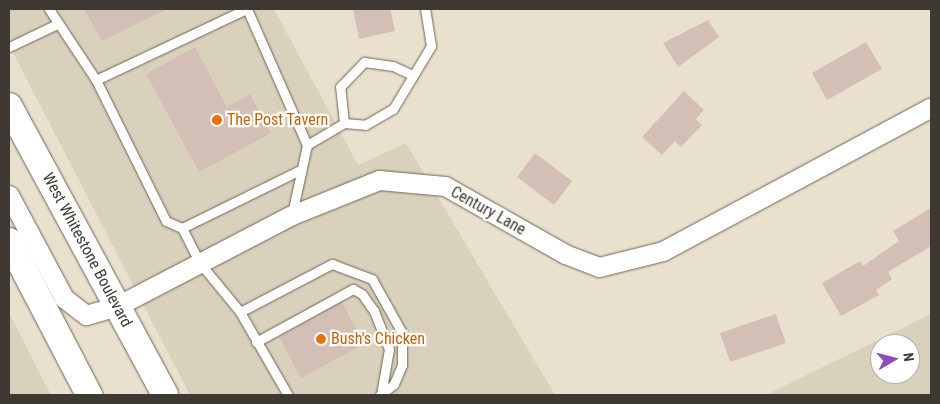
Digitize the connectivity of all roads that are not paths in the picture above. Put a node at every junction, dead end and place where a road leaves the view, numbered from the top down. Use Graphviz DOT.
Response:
graph roads {
  1 [pos="49,9"];
  2 [pos="247,9"];
  3 [pos="425,9"];
  4 [pos="57,24"];
  5 [pos="9,47"];
  6 [pos="412,75"];
  7 [pos="96,80"];
  8 [pos="9,106"];
  9 [pos="931,107"];
  10 [pos="344,123"];
  11 [pos="307,145"];
  12 [pos="300,170"];
  13 [pos="9,196"];
  14 [pos="292,215"];
  15 [pos="182,228"];
  16 [pos="9,241"];
  17 [pos="199,262"];
  18 [pos="117,306"];
  19 [pos="240,312"];
  20 [pos="256,342"];
  21 [pos="89,395"];
  22 [pos="165,395"];
  23 [pos="288,395"];
  24 [pos="380,395"];
  1 -- 4 [label="lane"];
  2 -- 7 [label="lane"];
  2 -- 11 [label="lane"];
  3 -- 6 [label="lane"];
  4 -- 5 [label="lane"];
  4 -- 7 [label="lane"];
  6 -- 10 [label="lane"];
  6 -- 10 [label="lane"];
  7 -- 15 [label="lane"];
  8 -- 18 [label="main road, West Whitestone Boulevard"];
  9 -- 14 [label="street, Century Lane"];
  10 -- 11 [label="lane"];
  11 -- 12 [label="lane"];
  12 -- 14 [label="lane"];
  12 -- 15 [label="lane"];
  13 -- 18 [label="street, Century Lane"];
  14 -- 17 [label="street, Century Lane"];
  15 -- 17 [label="lane"];
  16 -- 21 [label="main road"];
  17 -- 18 [label="street, Century Lane"];
  17 -- 19 [label="lane"];
  18 -- 22 [label="main road, West Whitestone Boulevard"];
  19 -- 20 [label="lane"];
  19 -- 24 [label="lane"];
  20 -- 23 [label="lane"];
  20 -- 24 [label="lane"];
}
